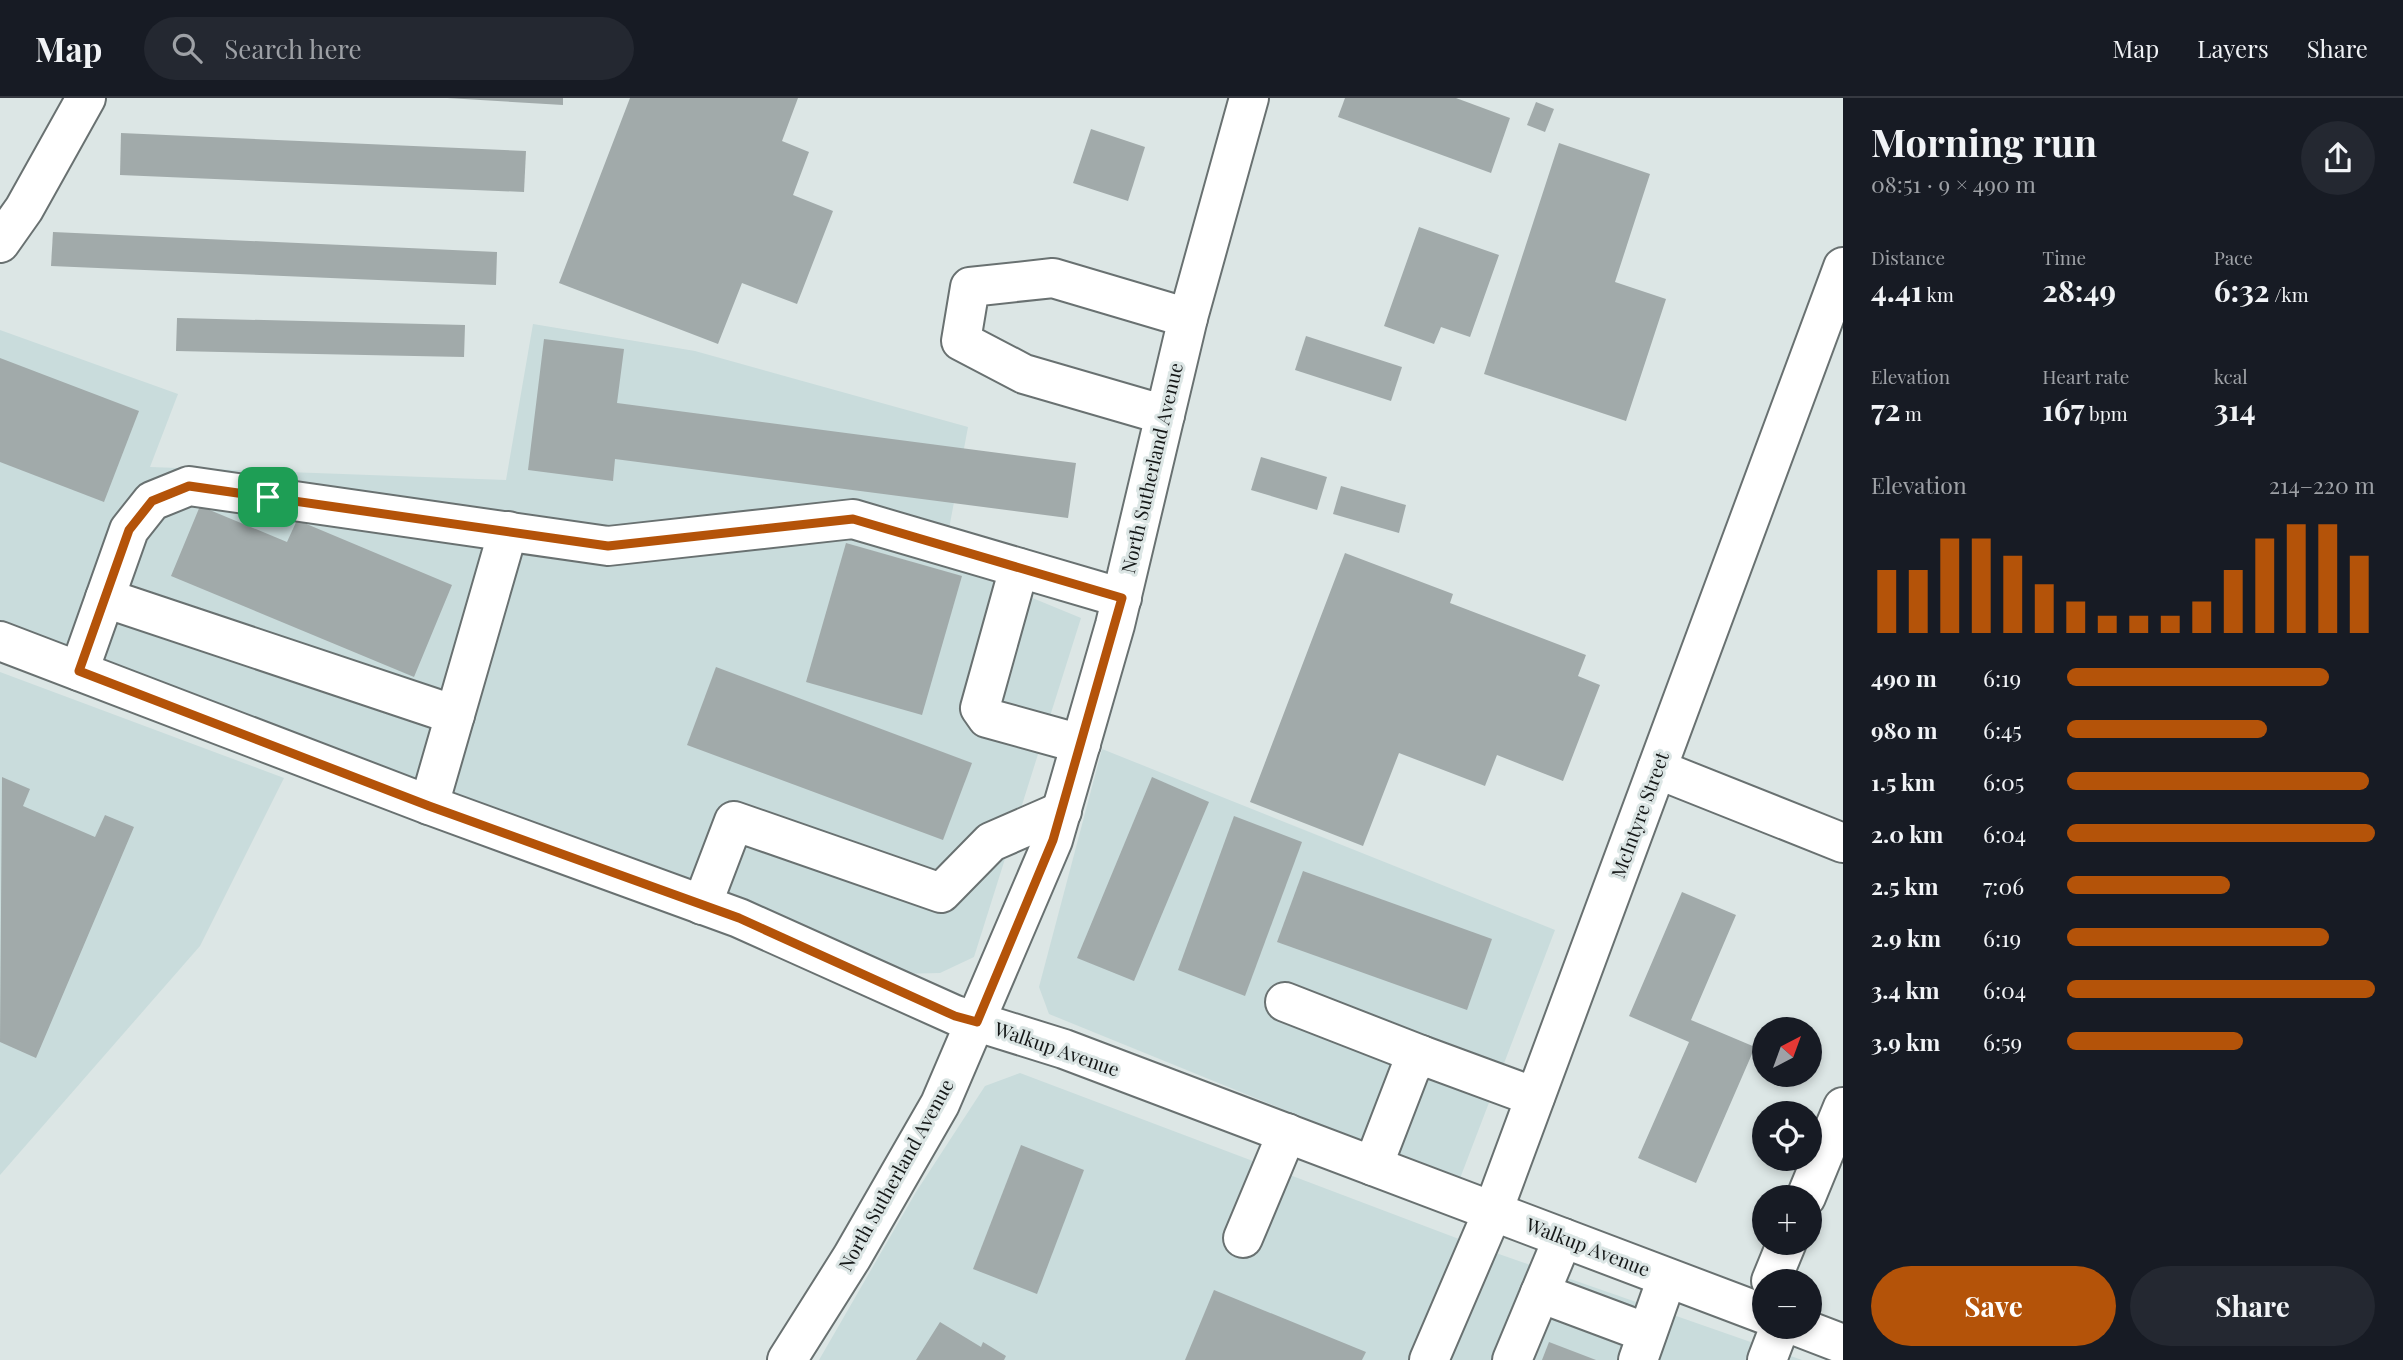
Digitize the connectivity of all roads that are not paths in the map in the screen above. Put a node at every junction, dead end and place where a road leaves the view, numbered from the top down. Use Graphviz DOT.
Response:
graph roads {
  1 [pos="86,98"];
  2 [pos="1249,98"];
  3 [pos="0,243"];
  4 [pos="1843,267"];
  5 [pos="1188,318"];
  6 [pos="1165,415"];
  7 [pos="508,531"];
  8 [pos="1019,568"];
  9 [pos="105,598"];
  10 [pos="1122,598"];
  11 [pos="0,641"];
  12 [pos="79,671"];
  13 [pos="455,715"];
  14 [pos="1081,744"];
  15 [pos="1657,769"];
  16 [pos="429,806"];
  17 [pos="1062,811"];
  18 [pos="1843,843"];
  19 [pos="702,905"];
  20 [pos="1285,1002"];
  21 [pos="977,1022"];
  22 [pos="1421,1055"];
  23 [pos="1535,1097"];
  24 [pos="1843,1107"];
  25 [pos="1287,1133"];
  26 [pos="1373,1166"];
  27 [pos="1811,1185"];
  28 [pos="1493,1211"];
  29 [pos="1243,1238"];
  30 [pos="1563,1238"];
  31 [pos="1667,1278"];
  32 [pos="1540,1293"];
  33 [pos="1752,1302"];
  34 [pos="1822,1336"];
  35 [pos="1767,1339"];
  36 [pos="1843,1344"];
  37 [pos="1642,1347"];
  38 [pos="788,1360"];
  39 [pos="1429,1360"];
  40 [pos="1513,1360"];
  41 [pos="1767,1360"];
  1 -- 3 [label="street"];
  2 -- 5 [label="street, North Sutherland Avenue"];
  4 -- 15 [label="street, McIntyre Street"];
  5 -- 6 [label="street, North Sutherland Avenue"];
  5 -- 6 [label="street"];
  6 -- 10 [label="street, North Sutherland Avenue"];
  7 -- 8 [label="street"];
  7 -- 9 [label="street"];
  7 -- 13 [label="street"];
  8 -- 10 [label="street"];
  8 -- 14 [label="street"];
  9 -- 12 [label="street"];
  9 -- 13 [label="street"];
  10 -- 14 [label="street, North Sutherland Avenue"];
  11 -- 12 [label="street, Walkup Avenue"];
  12 -- 16 [label="street, Walkup Avenue"];
  13 -- 16 [label="street"];
  14 -- 17 [label="street, North Sutherland Avenue"];
  15 -- 18 [label="street"];
  15 -- 23 [label="street, McIntyre Street"];
  16 -- 19 [label="street, Walkup Avenue"];
  17 -- 19 [label="street"];
  17 -- 21 [label="street, North Sutherland Avenue"];
  19 -- 21 [label="street, Walkup Avenue"];
  20 -- 22 [label="street"];
  21 -- 25 [label="street, Walkup Avenue"];
  21 -- 38 [label="street, North Sutherland Avenue"];
  22 -- 23 [label="street"];
  22 -- 26 [label="street"];
  23 -- 28 [label="street, McIntyre Street"];
  24 -- 27 [label="street"];
  25 -- 26 [label="street, Walkup Avenue"];
  25 -- 29 [label="street"];
  26 -- 28 [label="street, Walkup Avenue"];
  28 -- 30 [label="street, Walkup Avenue"];
  28 -- 39 [label="street, McIntyre Street"];
  30 -- 31 [label="street, Walkup Avenue"];
  30 -- 32 [label="street"];
  31 -- 33 [label="street, Walkup Avenue"];
  31 -- 37 [label="street"];
  32 -- 37 [label="street"];
  32 -- 40 [label="street"];
  34 -- 36 [label="street"];
  35 -- 41 [label="street"];
}
